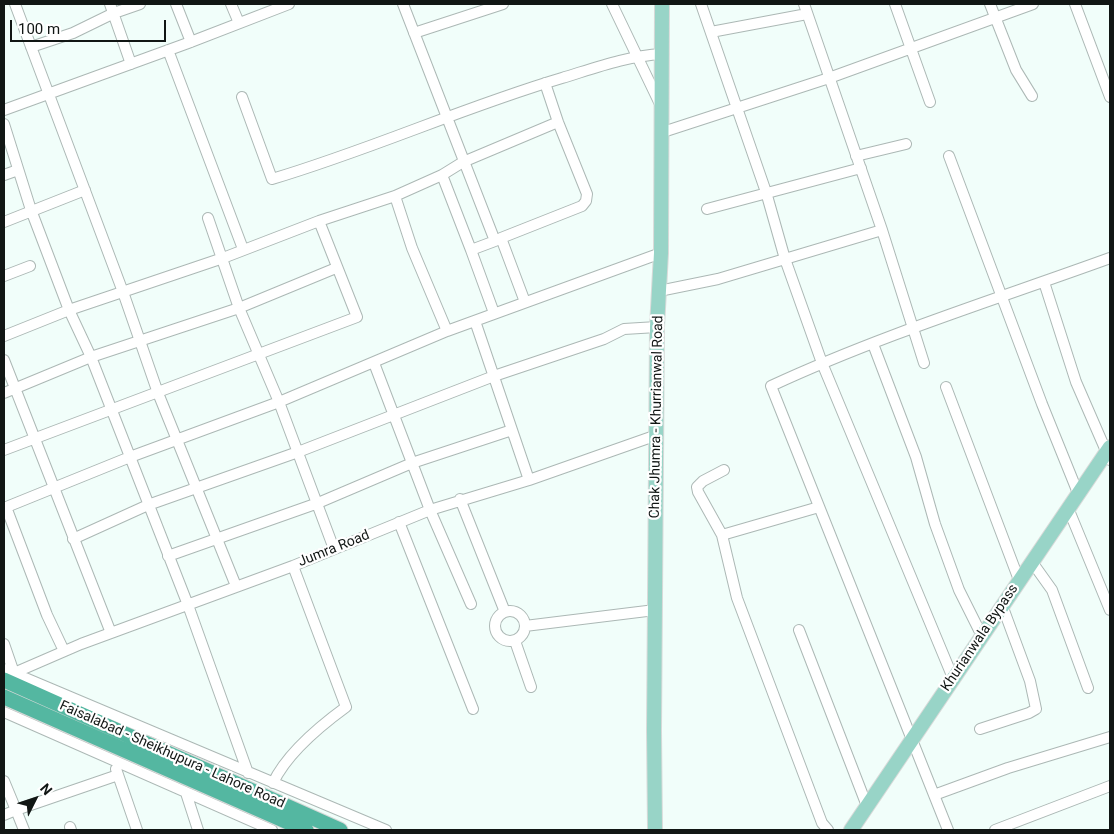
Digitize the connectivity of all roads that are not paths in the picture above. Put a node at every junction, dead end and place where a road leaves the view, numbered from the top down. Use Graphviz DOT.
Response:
graph roads {
  1 [pos="15,4"];
  2 [pos="140,4"];
  3 [pos="176,4"];
  4 [pos="231,4"];
  5 [pos="289,4"];
  6 [pos="403,4"];
  7 [pos="503,4"];
  8 [pos="612,4"];
  9 [pos="662,4"];
  10 [pos="701,4"];
  11 [pos="895,4"];
  12 [pos="990,4"];
  13 [pos="1033,4"];
  14 [pos="1075,4"];
  15 [pos="112,8"];
  16 [pos="805,9"];
  17 [pos="994,16"];
  18 [pos="239,24"];
  19 [pos="711,32"];
  20 [pos="414,33"];
  21 [pos="191,42"];
  22 [pos="31,47"];
  23 [pos="912,49"];
  24 [pos="168,50"];
  25 [pos="662,54"];
  26 [pos="637,56"];
  27 [pos="131,64"];
  28 [pos="829,78"];
  29 [pos="545,83"];
  30 [pos="49,93"];
  31 [pos="1032,96"];
  32 [pos="242,97"];
  33 [pos="1110,97"];
  34 [pos="930,102"];
  35 [pos="662,106"];
  36 [pos="738,109"];
  37 [pos="4,110"];
  38 [pos="445,116"];
  39 [pos="558,122"];
  40 [pos="4,124"];
  41 [pos="663,132"];
  42 [pos="906,144"];
  43 [pos="856,156"];
  44 [pos="949,156"];
  45 [pos="463,162"];
  46 [pos="861,168"];
  47 [pos="18,170"];
  48 [pos="4,174"];
  49 [pos="442,175"];
  50 [pos="85,190"];
  51 [pos="766,192"];
  52 [pos="396,196"];
  53 [pos="707,209"];
  54 [pos="31,210"];
  55 [pos="208,218"];
  56 [pos="319,221"];
  57 [pos="4,222"];
  58 [pos="882,230"];
  59 [pos="498,240"];
  60 [pos="243,249"];
  61 [pos="471,250"];
  62 [pos="661,252"];
  63 [pos="223,258"];
  64 [pos="1110,258"];
  65 [pos="785,259"];
  66 [pos="30,266"];
  67 [pos="336,268"];
  68 [pos="4,276"];
  69 [pos="1044,282"];
  70 [pos="659,291"];
  71 [pos="123,292"];
  72 [pos="1003,297"];
  73 [pos="524,302"];
  74 [pos="239,308"];
  75 [pos="69,310"];
  76 [pos="494,313"];
  77 [pos="475,321"];
  78 [pos="913,327"];
  79 [pos="657,328"];
  80 [pos="446,331"];
  81 [pos="4,336"];
  82 [pos="140,340"];
  83 [pos="873,344"];
  84 [pos="258,356"];
  85 [pos="91,357"];
  86 [pos="4,360"];
  87 [pos="374,363"];
  88 [pos="822,363"];
  89 [pos="924,363"];
  90 [pos="494,376"];
  91 [pos="946,387"];
  92 [pos="14,389"];
  93 [pos="158,392"];
  94 [pos="4,393"];
  95 [pos="279,402"];
  96 [pos="110,410"];
  97 [pos="394,415"];
  98 [pos="512,430"];
  99 [pos="657,436"];
  100 [pos="178,438"];
  101 [pos="33,439"];
  102 [pos="4,450"];
  103 [pos="298,452"];
  104 [pos="1109,453"];
  105 [pos="130,457"];
  106 [pos="412,462"];
  107 [pos="724,470"];
  108 [pos="529,480"];
  109 [pos="53,487"];
  110 [pos="196,490"];
  111 [pos="1078,493"];
  112 [pos="460,499"];
  113 [pos="318,503"];
  114 [pos="148,505"];
  115 [pos="5,507"];
  116 [pos="819,507"];
  117 [pos="1068,508"];
  118 [pos="430,510"];
  119 [pos="399,522"];
  120 [pos="722,535"];
  121 [pos="73,539"];
  122 [pos="216,540"];
  123 [pos="334,549"];
  124 [pos="168,556"];
  125 [pos="1032,562"];
  126 [pos="293,566"];
  127 [pos="1020,580"];
  128 [pos="236,586"];
  129 [pos="471,604"];
  130 [pos="188,605"];
  131 [pos="1002,606"];
  132 [pos="655,610"];
  133 [pos="1110,610"];
  134 [pos="505,612"];
  135 [pos="525,626"];
  136 [pos="799,630"];
  137 [pos="111,633"];
  138 [pos="982,636"];
  139 [pos="514,641"];
  140 [pos="4,644"];
  141 [pos="64,651"];
  142 [pos="4,669"];
  143 [pos="9,677"];
  144 [pos="953,678"];
  145 [pos="531,687"];
  146 [pos="1088,688"];
  147 [pos="4,697"];
  148 [pos="473,709"];
  149 [pos="4,712"];
  150 [pos="980,730"];
  151 [pos="1110,737"];
  152 [pos="911,740"];
  153 [pos="113,761"];
  154 [pos="248,773"];
  155 [pos="118,775"];
  156 [pos="4,781"];
  157 [pos="273,783"];
  158 [pos="1110,786"];
  159 [pos="186,793"];
  160 [pos="934,795"];
  161 [pos="867,806"];
  162 [pos="16,810"];
  163 [pos="4,815"];
  164 [pos="24,830"];
  165 [pos="137,830"];
  166 [pos="198,830"];
  167 [pos="272,830"];
  168 [pos="306,830"];
  169 [pos="340,830"];
  170 [pos="386,830"];
  171 [pos="655,830"];
  172 [pos="828,830"];
  173 [pos="850,830"];
  174 [pos="948,830"];
  175 [pos="995,830"];
  1 -- 22 [label="street"];
  2 -- 15 [label="street"];
  3 -- 21 [label="street"];
  4 -- 18 [label="street"];
  5 -- 18 [label="street"];
  6 -- 20 [label="street"];
  7 -- 20 [label="street"];
  8 -- 26 [label="street"];
  9 -- 25 [label="main road, Chak Jhumra - Khurrianwal Road"];
  10 -- 19 [label="street"];
  11 -- 23 [label="street"];
  12 -- 17 [label="street"];
  13 -- 17 [label="street"];
  14 -- 33 [label="street"];
  15 -- 22 [label="street"];
  15 -- 27 [label="street"];
  16 -- 19 [label="street"];
  16 -- 28 [label="street"];
  17 -- 23 [label="street"];
  17 -- 31 [label="street"];
  18 -- 21 [label="street"];
  19 -- 36 [label="street"];
  20 -- 38 [label="street"];
  21 -- 24 [label="street"];
  22 -- 30 [label="street"];
  23 -- 28 [label="street"];
  23 -- 34 [label="street"];
  24 -- 27 [label="street"];
  24 -- 60 [label="street"];
  25 -- 26 [label="street"];
  25 -- 35 [label="main road, Chak Jhumra - Khurrianwal Road"];
  26 -- 29 [label="street"];
  26 -- 35 [label="street"];
  27 -- 30 [label="street"];
  28 -- 36 [label="street"];
  28 -- 43 [label="street"];
  29 -- 38 [label="street"];
  29 -- 39 [label="street"];
  30 -- 37 [label="street"];
  30 -- 50 [label="street"];
  32 -- 38 [label="street"];
  35 -- 41 [label="main road, Chak Jhumra - Khurrianwal Road"];
  36 -- 41 [label="street"];
  36 -- 51 [label="street"];
  38 -- 45 [label="street"];
  39 -- 45 [label="street"];
  39 -- 59 [label="street"];
  40 -- 47 [label="street"];
  41 -- 62 [label="main road, Chak Jhumra - Khurrianwal Road"];
  42 -- 43 [label="street"];
  43 -- 46 [label="street"];
  44 -- 72 [label="street"];
  45 -- 49 [label="street"];
  45 -- 59 [label="street"];
  46 -- 51 [label="street"];
  46 -- 58 [label="street"];
  47 -- 48 [label="street"];
  47 -- 54 [label="street"];
  49 -- 52 [label="street"];
  49 -- 61 [label="street"];
  50 -- 54 [label="street"];
  50 -- 71 [label="street"];
  51 -- 53 [label="street"];
  51 -- 65 [label="street"];
  52 -- 56 [label="street"];
  52 -- 80 [label="street"];
  54 -- 57 [label="street"];
  54 -- 75 [label="street"];
  55 -- 63 [label="street"];
  56 -- 60 [label="street"];
  56 -- 67 [label="street"];
  58 -- 65 [label="street"];
  58 -- 78 [label="street"];
  59 -- 61 [label="street"];
  59 -- 73 [label="street"];
  60 -- 63 [label="street"];
  61 -- 76 [label="street"];
  62 -- 70 [label="main road, Chak Jhumra - Khurrianwal Road"];
  62 -- 73 [label="street"];
  63 -- 71 [label="street"];
  63 -- 74 [label="street"];
  64 -- 69 [label="street"];
  65 -- 70 [label="street"];
  65 -- 88 [label="street"];
  66 -- 68 [label="street"];
  67 -- 74 [label="street"];
  67 -- 84 [label="street"];
  69 -- 72 [label="street"];
  69 -- 104 [label="street"];
  70 -- 79 [label="main road, Chak Jhumra - Khurrianwal Road"];
  71 -- 75 [label="street"];
  71 -- 82 [label="street"];
  72 -- 78 [label="street"];
  72 -- 111 [label="street"];
  73 -- 76 [label="street"];
  74 -- 82 [label="street"];
  74 -- 84 [label="street"];
  75 -- 81 [label="street"];
  75 -- 85 [label="street"];
  76 -- 77 [label="street"];
  77 -- 80 [label="street"];
  77 -- 90 [label="street"];
  78 -- 83 [label="street"];
  78 -- 89 [label="street"];
  79 -- 90 [label="street"];
  79 -- 99 [label="main road, Chak Jhumra - Khurrianwal Road"];
  80 -- 87 [label="street"];
  82 -- 85 [label="street"];
  82 -- 93 [label="street"];
  83 -- 88 [label="street"];
  83 -- 138 [label="street"];
  84 -- 93 [label="street"];
  84 -- 95 [label="street"];
  85 -- 92 [label="street"];
  85 -- 96 [label="street"];
  86 -- 92 [label="street"];
  87 -- 95 [label="street"];
  87 -- 97 [label="street"];
  88 -- 116 [label="street"];
  88 -- 144 [label="street"];
  90 -- 97 [label="street"];
  90 -- 98 [label="street"];
  91 -- 127 [label="street"];
  92 -- 94 [label="street"];
  92 -- 101 [label="street"];
  93 -- 96 [label="street"];
  93 -- 100 [label="street"];
  95 -- 100 [label="street"];
  95 -- 103 [label="street"];
  96 -- 101 [label="street"];
  96 -- 105 [label="street"];
  97 -- 103 [label="street"];
  97 -- 106 [label="street"];
  98 -- 106 [label="street"];
  98 -- 108 [label="street"];
  99 -- 108 [label="street, Jumra Road"];
  99 -- 132 [label="main road, Chak Jhumra - Khurrianwal Road"];
  100 -- 105 [label="street"];
  100 -- 110 [label="street"];
  101 -- 102 [label="street"];
  101 -- 109 [label="street"];
  103 -- 110 [label="street"];
  103 -- 113 [label="street"];
  104 -- 111 [label="main road, Khurianwala Bypass"];
  105 -- 109 [label="street"];
  105 -- 114 [label="street"];
  106 -- 113 [label="street"];
  106 -- 118 [label="street"];
  107 -- 120 [label="street"];
  108 -- 112 [label="street, Jumra Road"];
  109 -- 115 [label="street"];
  109 -- 121 [label="street"];
  110 -- 114 [label="street"];
  110 -- 122 [label="street"];
  111 -- 117 [label="main road, Khurianwala Bypass"];
  112 -- 118 [label="street, Jumra Road"];
  112 -- 134 [label="street"];
  113 -- 122 [label="street"];
  113 -- 123 [label="street"];
  114 -- 121 [label="street"];
  114 -- 124 [label="street"];
  115 -- 141 [label="street"];
  116 -- 120 [label="street"];
  116 -- 152 [label="street"];
  117 -- 125 [label="main road, Khurianwala Bypass"];
  117 -- 133 [label="street"];
  118 -- 119 [label="street, Jumra Road"];
  118 -- 129 [label="street"];
  119 -- 123 [label="street, Jumra Road"];
  119 -- 148 [label="street"];
  120 -- 172 [label="street"];
  121 -- 137 [label="street"];
  122 -- 124 [label="street"];
  122 -- 128 [label="street"];
  123 -- 126 [label="street, Jumra Road"];
  124 -- 130 [label="street"];
  125 -- 127 [label="main road, Khurianwala Bypass"];
  125 -- 146 [label="street"];
  126 -- 128 [label="street, Jumra Road"];
  126 -- 157 [label="street"];
  127 -- 131 [label="main road, Khurianwala Bypass"];
  128 -- 130 [label="street, Jumra Road"];
  130 -- 137 [label="street, Jumra Road"];
  130 -- 154 [label="street"];
  131 -- 138 [label="main road, Khurianwala Bypass"];
  131 -- 150 [label="street"];
  132 -- 135 [label="street"];
  132 -- 171 [label="main road, Chak Jhumra - Khurrianwal Road"];
  134 -- 135 [label="street"];
  134 -- 139 [label="street"];
  135 -- 139 [label="street"];
  136 -- 161 [label="street"];
  137 -- 141 [label="street, Jumra Road"];
  138 -- 144 [label="main road, Khurianwala Bypass"];
  139 -- 145 [label="street"];
  140 -- 143 [label="street"];
  141 -- 143 [label="street, Jumra Road"];
  142 -- 143 [label="street"];
  143 -- 154 [label="street"];
  143 -- 169 [label="highway, Faisalabad - Sheikhupura - Lahore Road"];
  144 -- 152 [label="main road, Khurianwala Bypass"];
  147 -- 168 [label="highway, Faisalabad - Sheikhupura - Lahore Road"];
  149 -- 153 [label="street"];
  151 -- 160 [label="street"];
  152 -- 160 [label="street"];
  152 -- 161 [label="main road, Khurianwala Bypass"];
  153 -- 155 [label="street"];
  153 -- 159 [label="street"];
  154 -- 157 [label="street"];
  155 -- 162 [label="street"];
  155 -- 165 [label="street"];
  156 -- 162 [label="street"];
  157 -- 170 [label="street"];
  158 -- 175 [label="street"];
  159 -- 166 [label="street"];
  159 -- 167 [label="street"];
  160 -- 174 [label="street"];
  161 -- 173 [label="main road, Khurianwala Bypass"];
  162 -- 163 [label="street"];
  162 -- 164 [label="street"];
}
